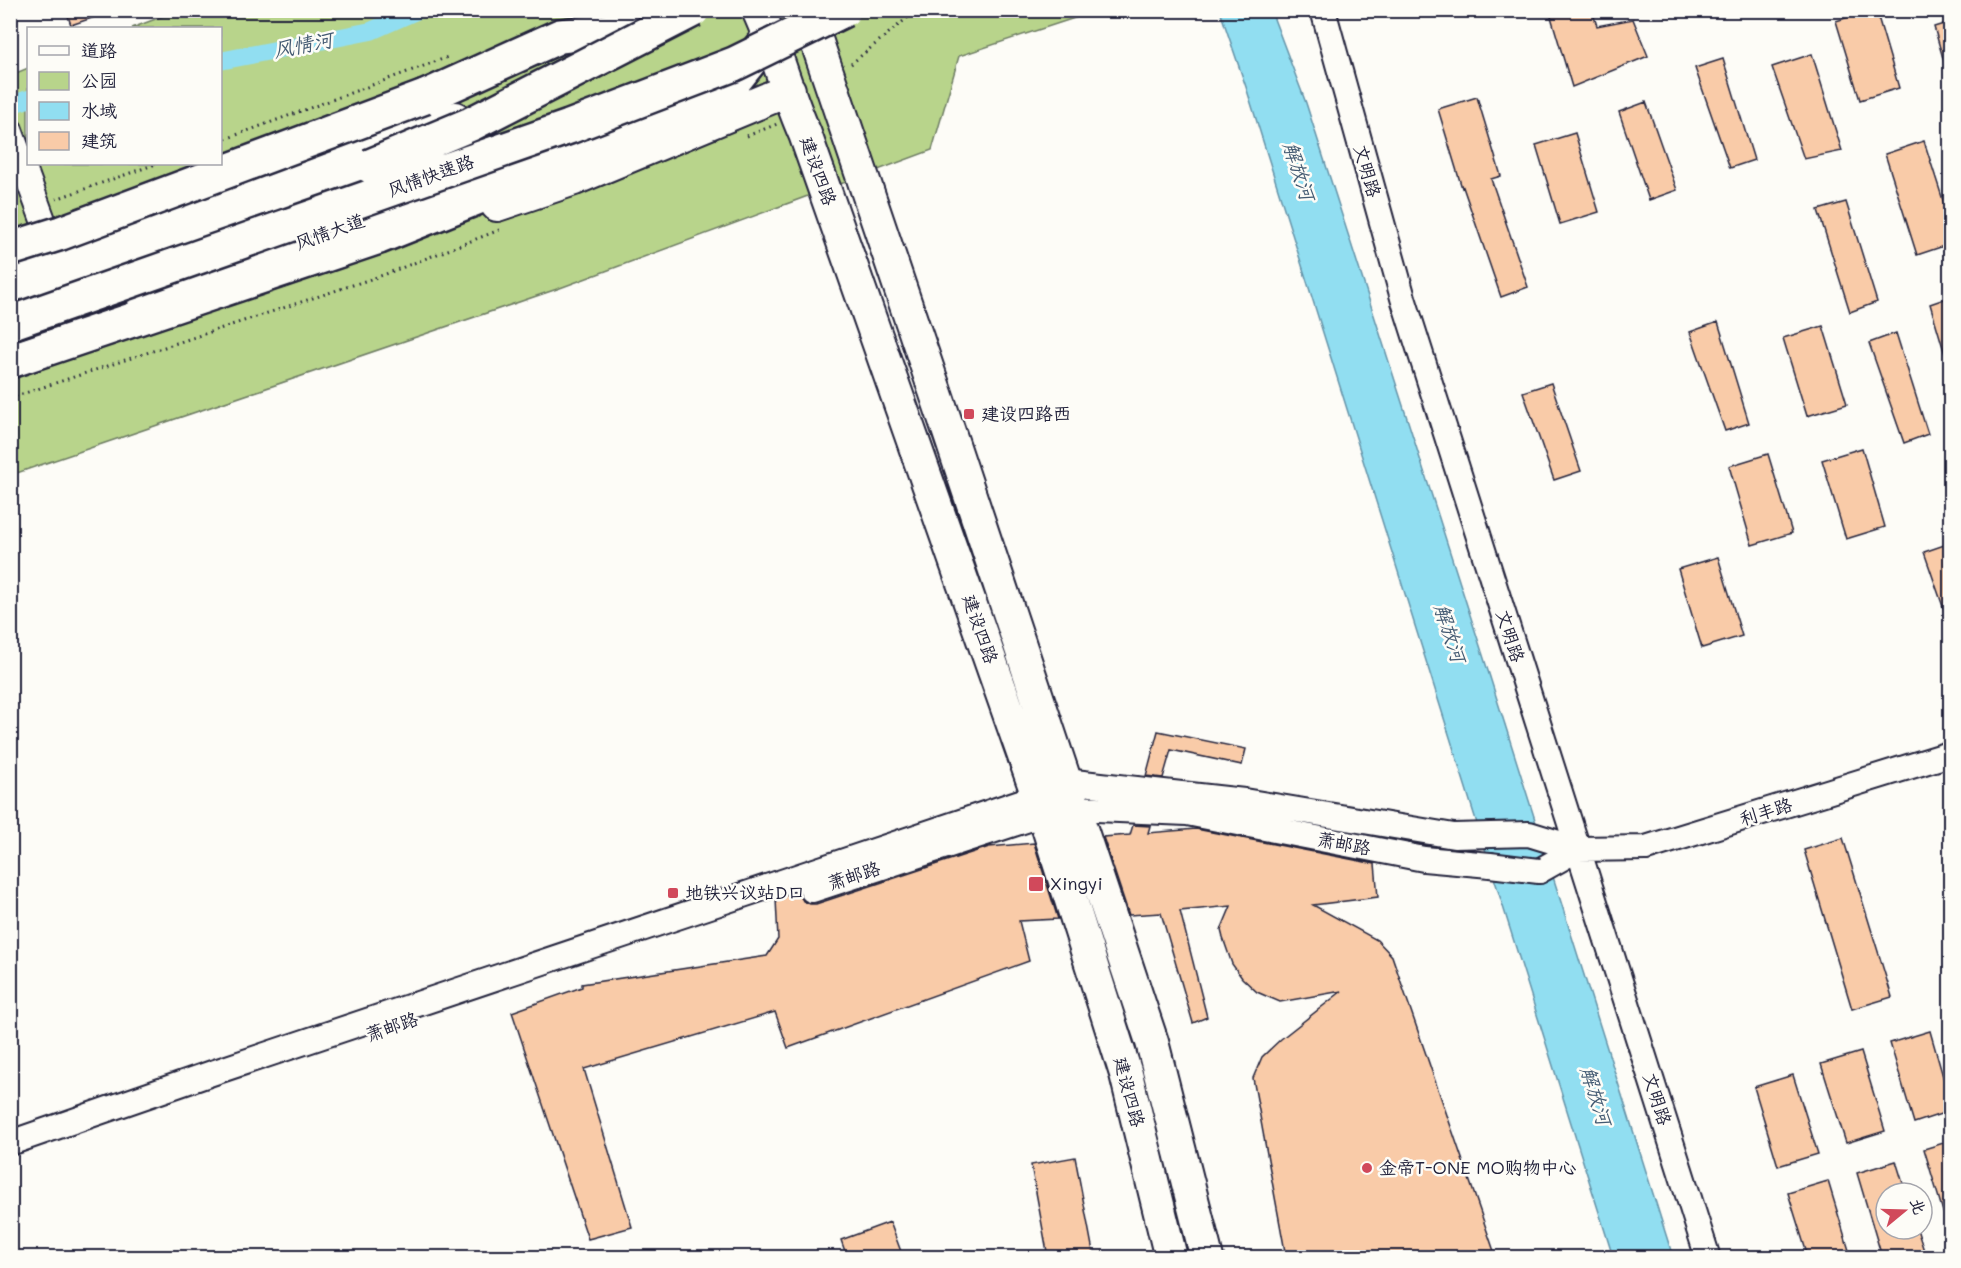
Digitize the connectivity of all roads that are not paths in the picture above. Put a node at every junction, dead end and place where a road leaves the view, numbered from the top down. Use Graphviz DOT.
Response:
graph roads {
  1 [pos="793,10"];
  2 [pos="806,10"];
  3 [pos="844,10"];
  4 [pos="1323,10"];
  5 [pos="699,14"];
  6 [pos="764,23"];
  7 [pos="793,103"];
  8 [pos="12,134"];
  9 [pos="10,249"];
  10 [pos="55,252"];
  11 [pos="10,267"];
  12 [pos="10,290"];
  13 [pos="10,323"];
  14 [pos="10,346"];
  15 [pos="10,361"];
  16 [pos="10,376"];
  17 [pos="1950,754"];
  18 [pos="1070,795"];
  19 [pos="1041,805"];
  20 [pos="1578,849"];
  21 [pos="10,1143"];
  22 [pos="10,1159"];
  23 [pos="1171,1257"];
  24 [pos="1207,1257"];
  25 [pos="1708,1257"];
  1 -- 6 [label="main road, 风情大道"];
  2 -- 18 [label="main road, 建设四路"];
  3 -- 13 [label="highway, 风情快速路, bridge"];
  4 -- 20 [label="street, 文明路"];
  5 -- 9 [label="highway, bridge"];
  5 -- 10 [label="main road"];
  5 -- 12 [label="highway, 风情快速路, bridge"];
  6 -- 7 [label="main road, 建设四路"];
  6 -- 14 [label="main road, 风情大道"];
  6 -- 15 [label="highway"];
  7 -- 16 [label="main road"];
  7 -- 19 [label="main road, 建设四路"];
  8 -- 10 [label="street"];
  10 -- 11 [label="main road"];
  17 -- 20 [label="street, 利丰路"];
  18 -- 19 [label="street"];
  18 -- 20 [label="street"];
  18 -- 20 [label="street, 萧邮路, bridge"];
  18 -- 24 [label="main road, 建设四路"];
  19 -- 21 [label="street, 萧邮路"];
  19 -- 22 [label="street, 萧邮路"];
  19 -- 23 [label="main road, 建设四路"];
  20 -- 25 [label="street, 文明路"];
}
